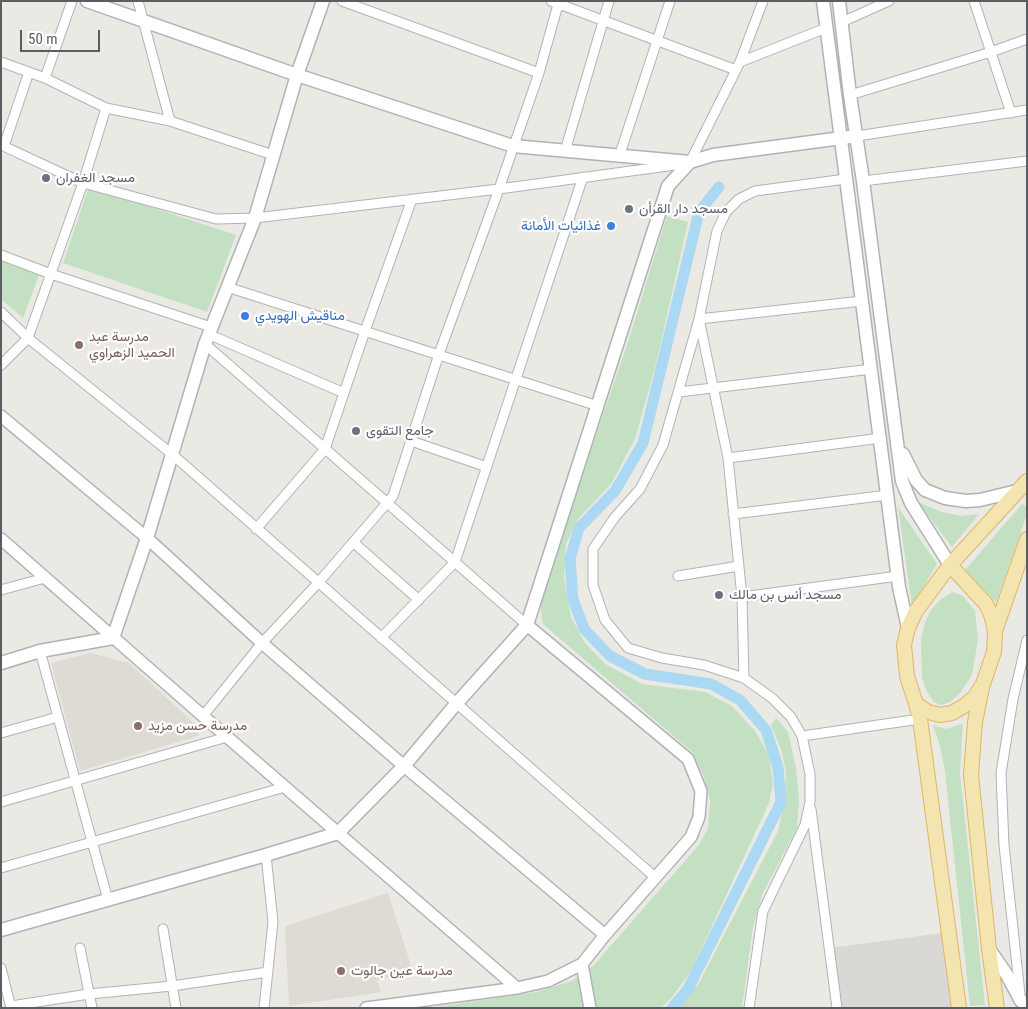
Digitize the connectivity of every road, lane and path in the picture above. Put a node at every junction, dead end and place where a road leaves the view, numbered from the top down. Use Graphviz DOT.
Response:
graph roads {
  1 [pos="72,1"];
  2 [pos="138,1"];
  3 [pos="323,1"];
  4 [pos="342,1"];
  5 [pos="608,1"];
  6 [pos="670,1"];
  7 [pos="763,1"];
  8 [pos="823,1"];
  9 [pos="839,1"];
  10 [pos="889,1"];
  11 [pos="974,1"];
  12 [pos="90,2"];
  13 [pos="556,2"];
  14 [pos="142,20"];
  15 [pos="602,21"];
  16 [pos="842,22"];
  17 [pos="826,28"];
  18 [pos="1027,39"];
  19 [pos="656,40"];
  20 [pos="991,52"];
  21 [pos="1,62"];
  22 [pos="738,66"];
  23 [pos="29,72"];
  24 [pos="539,73"];
  25 [pos="297,75"];
  26 [pos="44,78"];
  27 [pos="850,95"];
  28 [pos="106,108"];
  29 [pos="1027,110"];
  30 [pos="1011,113"];
  31 [pos="170,121"];
  32 [pos="857,136"];
  33 [pos="841,138"];
  34 [pos="3,146"];
  35 [pos="513,146"];
  36 [pos="565,151"];
  37 [pos="273,155"];
  38 [pos="619,157"];
  39 [pos="1027,161"];
  40 [pos="690,162"];
  41 [pos="583,177"];
  42 [pos="846,179"];
  43 [pos="863,181"];
  44 [pos="83,183"];
  45 [pos="499,189"];
  46 [pos="412,199"];
  47 [pos="255,218"];
  48 [pos="1,254"];
  49 [pos="51,274"];
  50 [pos="227,287"];
  51 [pos="862,301"];
  52 [pos="1,312"];
  53 [pos="700,318"];
  54 [pos="365,331"];
  55 [pos="208,335"];
  56 [pos="28,338"];
  57 [pos="438,354"];
  58 [pos="1,365"];
  59 [pos="872,369"];
  60 [pos="516,380"];
  61 [pos="714,388"];
  62 [pos="679,392"];
  63 [pos="344,393"];
  64 [pos="598,406"];
  65 [pos="1,416"];
  66 [pos="881,438"];
  67 [pos="897,439"];
  68 [pos="411,441"];
  69 [pos="325,449"];
  70 [pos="173,455"];
  71 [pos="728,458"];
  72 [pos="487,467"];
  73 [pos="1027,480"];
  74 [pos="1017,491"];
  75 [pos="888,495"];
  76 [pos="387,502"];
  77 [pos="733,514"];
  78 [pos="256,529"];
  79 [pos="147,538"];
  80 [pos="1,539"];
  81 [pos="1027,539"];
  82 [pos="353,542"];
  83 [pos="455,562"];
  84 [pos="950,565"];
  85 [pos="739,566"];
  86 [pos="678,576"];
  87 [pos="898,576"];
  88 [pos="45,578"];
  89 [pos="318,583"];
  90 [pos="1,590"];
  91 [pos="742,597"];
  92 [pos="419,600"];
  93 [pos="527,625"];
  94 [pos="908,628"];
  95 [pos="995,632"];
  96 [pos="113,638"];
  97 [pos="381,638"];
  98 [pos="1027,640"];
  99 [pos="262,642"];
  100 [pos="40,651"];
  101 [pos="1,662"];
  102 [pos="744,678"];
  103 [pos="983,684"];
  104 [pos="456,704"];
  105 [pos="916,704"];
  106 [pos="203,716"];
  107 [pos="58,717"];
  108 [pos="920,719"];
  109 [pos="1,733"];
  110 [pos="802,736"];
  111 [pos="228,737"];
  112 [pos="404,766"];
  113 [pos="75,781"];
  114 [pos="285,787"];
  115 [pos="1,802"];
  116 [pos="810,802"];
  117 [pos="338,833"];
  118 [pos="92,842"];
  119 [pos="266,855"];
  120 [pos="1,868"];
  121 [pos="656,878"];
  122 [pos="108,900"];
  123 [pos="163,929"];
  124 [pos="1,930"];
  125 [pos="605,935"];
  126 [pos="80,948"];
  127 [pos="989,949"];
  128 [pos="582,964"];
  129 [pos="1,968"];
  130 [pos="268,972"];
  131 [pos="172,986"];
  132 [pos="517,988"];
  133 [pos="89,994"];
  134 [pos="1023,1004"];
  135 [pos="11,1007"];
  136 [pos="92,1008"];
  137 [pos="176,1008"];
  138 [pos="264,1008"];
  139 [pos="366,1008"];
  140 [pos="590,1008"];
  141 [pos="750,1008"];
  142 [pos="837,1008"];
  143 [pos="959,1008"];
  144 [pos="997,1008"];
  1 -- 26 [label="street"];
  2 -- 14 [label="street"];
  3 -- 25 [label="main road"];
  4 -- 24 [label="street"];
  5 -- 15 [label="street"];
  6 -- 19 [label="street"];
  7 -- 22 [label="street"];
  8 -- 17 [label="main road"];
  9 -- 16 [label="main road"];
  10 -- 16 [label="street"];
  11 -- 20 [label="street"];
  12 -- 14 [label="main road"];
  13 -- 15 [label="street"];
  13 -- 24 [label="street"];
  14 -- 25 [label="main road"];
  14 -- 31 [label="street"];
  15 -- 19 [label="street"];
  15 -- 36 [label="street"];
  16 -- 27 [label="main road"];
  17 -- 22 [label="street"];
  17 -- 33 [label="main road"];
  18 -- 20 [label="street"];
  19 -- 22 [label="street"];
  19 -- 38 [label="street"];
  20 -- 27 [label="street"];
  20 -- 30 [label="street"];
  21 -- 23 [label="street"];
  22 -- 40 [label="street"];
  23 -- 26 [label="street"];
  23 -- 34 [label="street"];
  24 -- 35 [label="street"];
  25 -- 35 [label="main road"];
  25 -- 37 [label="main road"];
  26 -- 28 [label="street"];
  27 -- 32 [label="main road"];
  28 -- 31 [label="street"];
  28 -- 44 [label="street"];
  29 -- 30 [label="street"];
  30 -- 32 [label="street"];
  31 -- 37 [label="street"];
  32 -- 33 [label="main road"];
  32 -- 43 [label="main road"];
  33 -- 40 [label="main road"];
  33 -- 42 [label="main road"];
  34 -- 44 [label="street"];
  35 -- 36 [label="main road"];
  35 -- 45 [label="street"];
  36 -- 38 [label="main road"];
  37 -- 47 [label="main road"];
  38 -- 40 [label="main road"];
  39 -- 43 [label="street"];
  40 -- 41 [label="street"];
  40 -- 64 [label="main road"];
  41 -- 45 [label="street"];
  41 -- 60 [label="street"];
  42 -- 51 [label="main road"];
  42 -- 53 [label="street"];
  43 -- 67 [label="main road"];
  44 -- 47 [label="street"];
  44 -- 49 [label="street"];
  45 -- 46 [label="street"];
  45 -- 57 [label="street"];
  46 -- 47 [label="street"];
  46 -- 54 [label="street"];
  47 -- 50 [label="main road"];
  48 -- 49 [label="street"];
  49 -- 55 [label="street"];
  49 -- 56 [label="street"];
  50 -- 54 [label="street"];
  50 -- 55 [label="main road"];
  51 -- 53 [label="street"];
  51 -- 59 [label="main road"];
  52 -- 56 [label="street"];
  53 -- 61 [label="street"];
  53 -- 62 [label="street"];
  54 -- 57 [label="street"];
  54 -- 63 [label="street"];
  55 -- 63 [label="street"];
  55 -- 69 [label="street"];
  55 -- 70 [label="main road"];
  56 -- 58 [label="street"];
  56 -- 70 [label="street"];
  57 -- 60 [label="street"];
  57 -- 68 [label="street"];
  59 -- 61 [label="street"];
  59 -- 66 [label="main road"];
  60 -- 64 [label="street"];
  60 -- 72 [label="street"];
  61 -- 62 [label="street"];
  61 -- 71 [label="street"];
  62 -- 102 [label="street"];
  63 -- 69 [label="street"];
  64 -- 93 [label="main road"];
  65 -- 79 [label="street"];
  66 -- 71 [label="street"];
  66 -- 75 [label="main road"];
  67 -- 74 [label="main road"];
  67 -- 84 [label="main road"];
  68 -- 72 [label="street"];
  68 -- 76 [label="street"];
  69 -- 76 [label="street"];
  69 -- 78 [label="street"];
  70 -- 78 [label="street"];
  70 -- 79 [label="main road"];
  71 -- 77 [label="street"];
  72 -- 83 [label="street"];
  73 -- 74 [label="main road"];
  74 -- 84 [label="main road"];
  75 -- 77 [label="street"];
  75 -- 87 [label="main road"];
  76 -- 82 [label="street"];
  76 -- 83 [label="street"];
  77 -- 85 [label="street"];
  78 -- 89 [label="street"];
  79 -- 96 [label="main road"];
  79 -- 99 [label="street"];
  80 -- 88 [label="street"];
  81 -- 95 [label="main road"];
  82 -- 89 [label="street"];
  82 -- 92 [label="street"];
  83 -- 92 [label="street"];
  83 -- 93 [label="street"];
  84 -- 94 [label="main road"];
  84 -- 95 [label="main road"];
  85 -- 86 [label="street"];
  85 -- 91 [label="street"];
  87 -- 91 [label="street"];
  87 -- 94 [label="main road"];
  88 -- 90 [label="street"];
  88 -- 96 [label="street"];
  89 -- 97 [label="street"];
  89 -- 99 [label="street"];
  91 -- 102 [label="street"];
  92 -- 97 [label="street"];
  93 -- 104 [label="main road"];
  93 -- 121 [label="street"];
  94 -- 105 [label="main road"];
  95 -- 103 [label="main road"];
  96 -- 100 [label="main road"];
  96 -- 106 [label="street"];
  97 -- 104 [label="street"];
  98 -- 134 [label="street"];
  99 -- 106 [label="street"];
  99 -- 112 [label="street"];
  100 -- 101 [label="main road"];
  100 -- 107 [label="street"];
  102 -- 110 [label="street"];
  103 -- 105 [label="main road"];
  103 -- 127 [label="main road"];
  104 -- 112 [label="main road"];
  104 -- 121 [label="street"];
  105 -- 108 [label="main road"];
  106 -- 111 [label="street"];
  107 -- 109 [label="street"];
  107 -- 113 [label="street"];
  108 -- 110 [label="street"];
  108 -- 143 [label="main road"];
  110 -- 116 [label="street"];
  111 -- 113 [label="street"];
  111 -- 114 [label="street"];
  112 -- 117 [label="main road"];
  112 -- 125 [label="street"];
  113 -- 115 [label="street"];
  113 -- 118 [label="street"];
  114 -- 117 [label="street"];
  114 -- 118 [label="street"];
  116 -- 141 [label="street"];
  116 -- 142 [label="street"];
  117 -- 119 [label="main road"];
  117 -- 132 [label="street"];
  118 -- 120 [label="street"];
  118 -- 122 [label="street"];
  119 -- 122 [label="main road"];
  119 -- 130 [label="street"];
  121 -- 125 [label="street"];
  122 -- 124 [label="main road"];
  123 -- 131 [label="street"];
  125 -- 128 [label="street"];
  126 -- 133 [label="street"];
  127 -- 134 [label="main road"];
  127 -- 144 [label="main road"];
  128 -- 132 [label="street"];
  128 -- 140 [label="street"];
  129 -- 135 [label="street"];
  130 -- 131 [label="street"];
  130 -- 138 [label="street"];
  131 -- 133 [label="street"];
  131 -- 137 [label="street"];
  132 -- 139 [label="street"];
  133 -- 135 [label="street"];
  133 -- 136 [label="street"];
}
